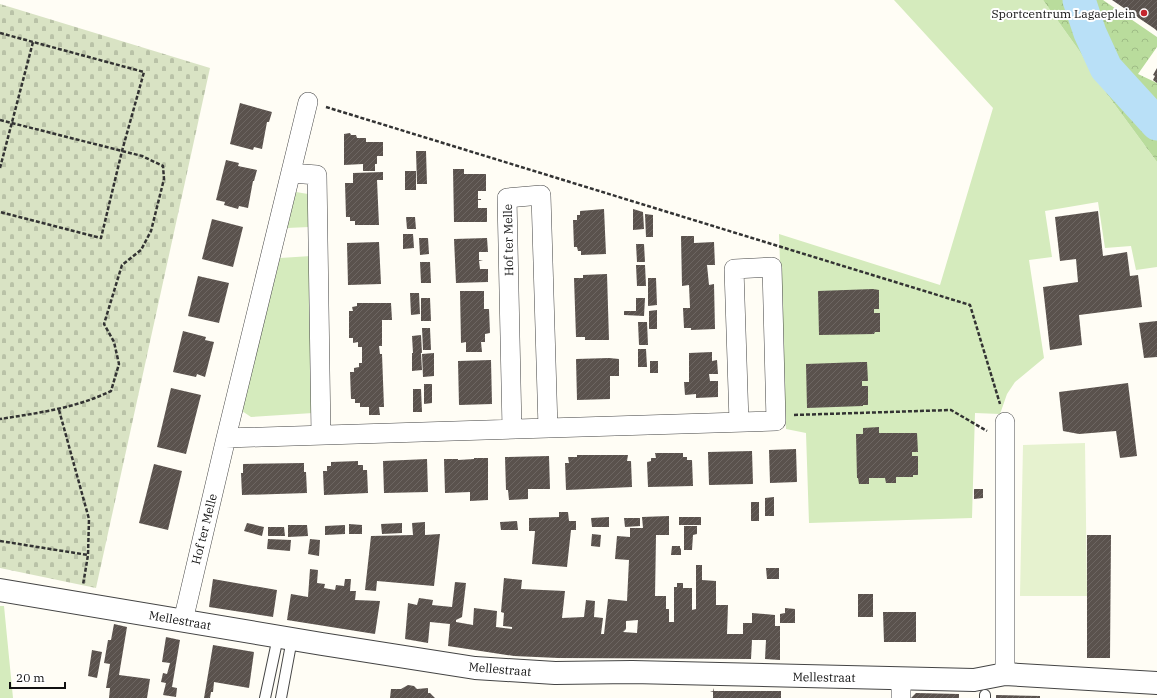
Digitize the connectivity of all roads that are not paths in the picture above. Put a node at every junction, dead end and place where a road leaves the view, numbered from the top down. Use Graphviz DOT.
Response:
graph roads {
  1 [pos="308,102"];
  2 [pos="291,173"];
  3 [pos="739,422"];
  4 [pos="1005,422"];
  5 [pos="548,428"];
  6 [pos="512,429"];
  7 [pos="321,435"];
  8 [pos="226,438"];
  9 [pos="0,590"];
  10 [pos="183,620"];
  11 [pos="285,638"];
  12 [pos="1005,674"];
  13 [pos="1157,683"];
  14 [pos="901,688"];
  15 [pos="265,698"];
  16 [pos="281,698"];
  1 -- 2 [label="street, Hof ter Melle"];
  2 -- 7 [label="street"];
  2 -- 8 [label="street, Hof ter Melle"];
  3 -- 3 [label="street"];
  3 -- 5 [label="street"];
  4 -- 12 [label="street"];
  5 -- 6 [label="street"];
  5 -- 6 [label="street, Hof ter Melle"];
  6 -- 7 [label="street"];
  7 -- 8 [label="street"];
  8 -- 10 [label="street, Hof ter Melle"];
  9 -- 10 [label="street, Mellestraat"];
  10 -- 11 [label="street, Mellestraat"];
  11 -- 14 [label="street, Mellestraat"];
  11 -- 15 [label="lane"];
  11 -- 16 [label="lane"];
  12 -- 13 [label="street, Mellestraat"];
  12 -- 14 [label="street, Mellestraat"];
}
